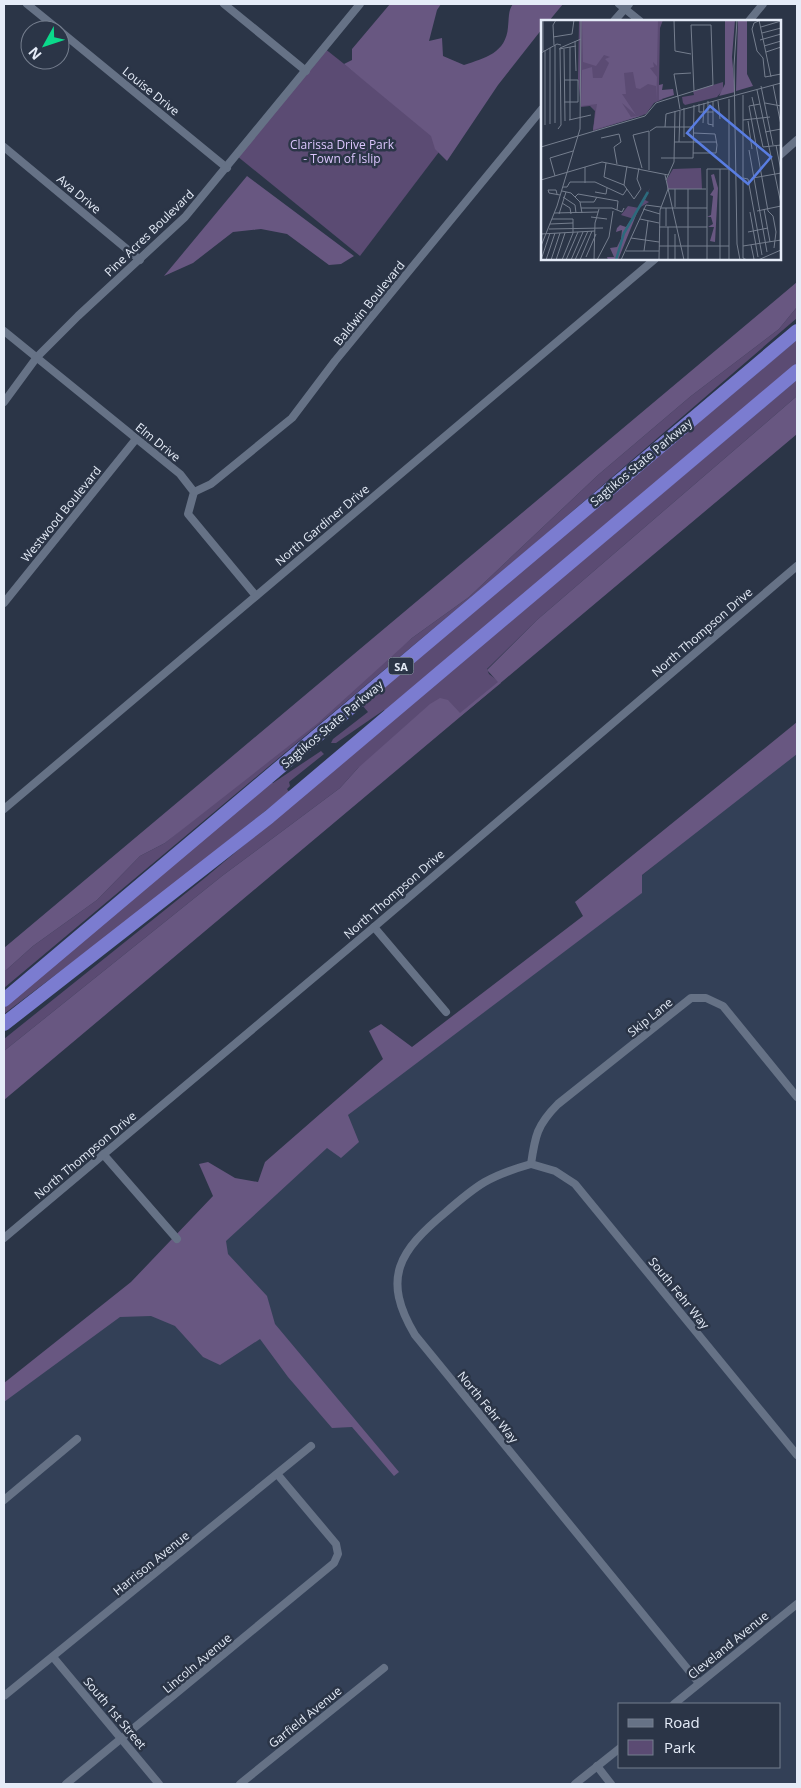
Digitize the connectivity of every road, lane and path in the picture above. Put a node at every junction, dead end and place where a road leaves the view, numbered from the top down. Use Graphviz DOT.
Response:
graph roads {
  1 [pos="27,4"];
  2 [pos="224,4"];
  3 [pos="360,4"];
  4 [pos="763,4"];
  5 [pos="624,5"];
  6 [pos="47,20"];
  7 [pos="615,20"];
  8 [pos="639,20"];
  9 [pos="750,20"];
  10 [pos="70,39"];
  11 [pos="306,71"];
  12 [pos="541,110"];
  13 [pos="797,140"];
  14 [pos="4,146"];
  15 [pos="781,154"];
  16 [pos="227,168"];
  17 [pos="140,260"];
  18 [pos="654,260"];
  19 [pos="4,331"];
  20 [pos="797,331"];
  21 [pos="37,357"];
  22 [pos="797,371"];
  23 [pos="4,402"];
  24 [pos="136,439"];
  25 [pos="194,492"];
  26 [pos="797,566"];
  27 [pos="256,596"];
  28 [pos="4,603"];
  29 [pos="4,809"];
  30 [pos="374,926"];
  31 [pos="4,1000"];
  32 [pos="446,1012"];
  33 [pos="4,1024"];
  34 [pos="797,1097"];
  35 [pos="103,1154"];
  36 [pos="531,1164"];
  37 [pos="4,1238"];
  38 [pos="177,1239"];
  39 [pos="76,1438"];
  40 [pos="311,1446"];
  41 [pos="797,1454"];
  42 [pos="278,1475"];
  43 [pos="4,1500"];
  44 [pos="797,1604"];
  45 [pos="52,1657"];
  46 [pos="384,1668"];
  47 [pos="700,1683"];
  48 [pos="4,1696"];
  49 [pos="675,1703"];
  50 [pos="122,1740"];
  51 [pos="618,1750"];
  52 [pos="597,1766"];
  53 [pos="66,1784"];
  54 [pos="159,1784"];
  55 [pos="240,1784"];
  56 [pos="575,1784"];
  57 [pos="611,1784"];
  1 -- 6 [label="street, Louise Drive"];
  2 -- 11 [label="street"];
  3 -- 11 [label="street, Pine Acres Boulevard"];
  4 -- 9 [label="street"];
  5 -- 7 [label="street"];
  5 -- 8 [label="street"];
  10 -- 16 [label="street, Louise Drive"];
  11 -- 16 [label="street, Pine Acres Boulevard"];
  12 -- 25 [label="street, Baldwin Boulevard"];
  13 -- 15 [label="street"];
  14 -- 17 [label="street, Ava Drive"];
  16 -- 17 [label="street, Pine Acres Boulevard"];
  17 -- 21 [label="street, Pine Acres Boulevard"];
  18 -- 27 [label="street, North Gardiner Drive"];
  19 -- 21 [label="street, Elm Drive"];
  20 -- 31 [label="highway, Sagtikos State Parkway / SA"];
  21 -- 23 [label="street, Pine Acres Boulevard"];
  21 -- 24 [label="street, Elm Drive"];
  22 -- 33 [label="highway, SA"];
  24 -- 25 [label="street, Elm Drive"];
  24 -- 28 [label="street, Westwood Boulevard"];
  25 -- 27 [label="street"];
  26 -- 30 [label="street, North Thompson Drive"];
  27 -- 29 [label="street, North Gardiner Drive"];
  30 -- 32 [label="street"];
  30 -- 35 [label="street, North Thompson Drive"];
  34 -- 36 [label="street, Skip Lane"];
  35 -- 37 [label="street, North Thompson Drive"];
  35 -- 38 [label="street"];
  36 -- 41 [label="street, South Fehr Way"];
  36 -- 47 [label="street, North Fehr Way"];
  39 -- 43 [label="street"];
  40 -- 42 [label="street, Harrison Avenue"];
  42 -- 45 [label="street, Harrison Avenue"];
  42 -- 50 [label="street, Lincoln Avenue"];
  44 -- 47 [label="street, Cleveland Avenue"];
  45 -- 48 [label="street, Harrison Avenue"];
  45 -- 50 [label="street, South 1st Street"];
  46 -- 55 [label="street, Garfield Avenue"];
  47 -- 49 [label="street, Cleveland Avenue"];
  50 -- 53 [label="street, Lincoln Avenue"];
  50 -- 54 [label="street, South 1st Street"];
  51 -- 52 [label="street"];
  52 -- 56 [label="street"];
  52 -- 57 [label="street"];
}
